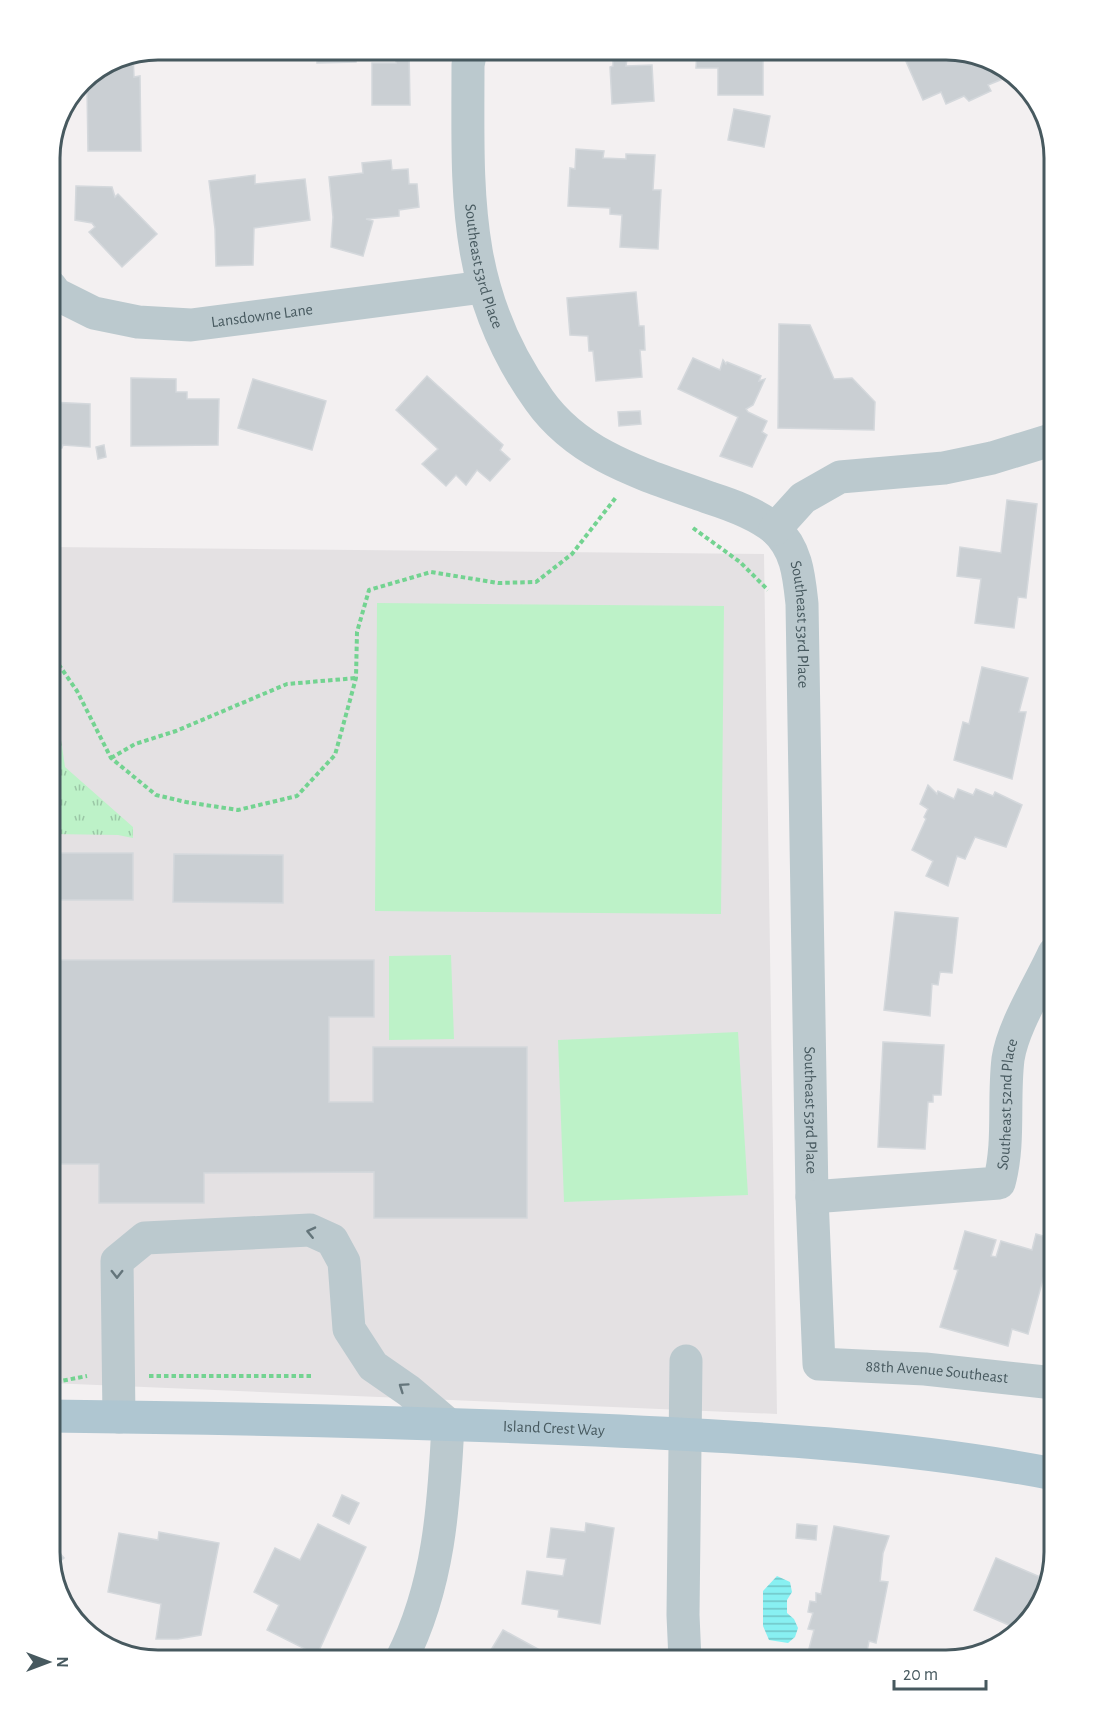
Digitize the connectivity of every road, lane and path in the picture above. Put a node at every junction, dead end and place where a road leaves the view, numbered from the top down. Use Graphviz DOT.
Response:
graph roads {
  1 [pos="469,60"];
  2 [pos="483,287"];
  3 [pos="60,296"];
  4 [pos="1044,442"];
  5 [pos="619,493"];
  6 [pos="691,526"];
  7 [pos="775,529"];
  8 [pos="802,604"];
  9 [pos="60,667"];
  10 [pos="356,678"];
  11 [pos="111,758"];
  12 [pos="1044,974"];
  13 [pos="812,1197"];
  14 [pos="686,1361"];
  15 [pos="819,1364"];
  16 [pos="119,1376"];
  17 [pos="312,1376"];
  18 [pos="60,1381"];
  19 [pos="1044,1382"];
  20 [pos="60,1416"];
  21 [pos="119,1417"];
  22 [pos="448,1424"];
  23 [pos="684,1434"];
  24 [pos="1044,1472"];
  25 [pos="405,1650"];
  26 [pos="685,1650"];
  1 -- 2 [label="street, Southeast 53rd Place"];
  2 -- 3 [label="street, Lansdowne Lane"];
  2 -- 7 [label="street, Southeast 53rd Place"];
  4 -- 7 [label="street"];
  5 -- 10 [label="path"];
  6 -- 8 [label="path"];
  7 -- 8 [label="street, Southeast 53rd Place"];
  8 -- 13 [label="street, Southeast 53rd Place"];
  9 -- 11 [label="path"];
  10 -- 11 [label="path"];
  10 -- 11 [label="path"];
  12 -- 13 [label="street, Southeast 52nd Place"];
  13 -- 15 [label="street, Southeast 53rd Place"];
  14 -- 23 [label="street"];
  15 -- 19 [label="street, 88th Avenue Southeast"];
  16 -- 17 [label="path"];
  16 -- 18 [label="path"];
  16 -- 21 [label="street"];
  22 -- 16 [label="street, one-way"];
  20 -- 21 [label="main road, Island Crest Way"];
  21 -- 22 [label="main road, Island Crest Way"];
  22 -- 23 [label="main road, Island Crest Way"];
  22 -- 25 [label="street"];
  23 -- 24 [label="main road, Island Crest Way"];
  23 -- 26 [label="street"];
}
